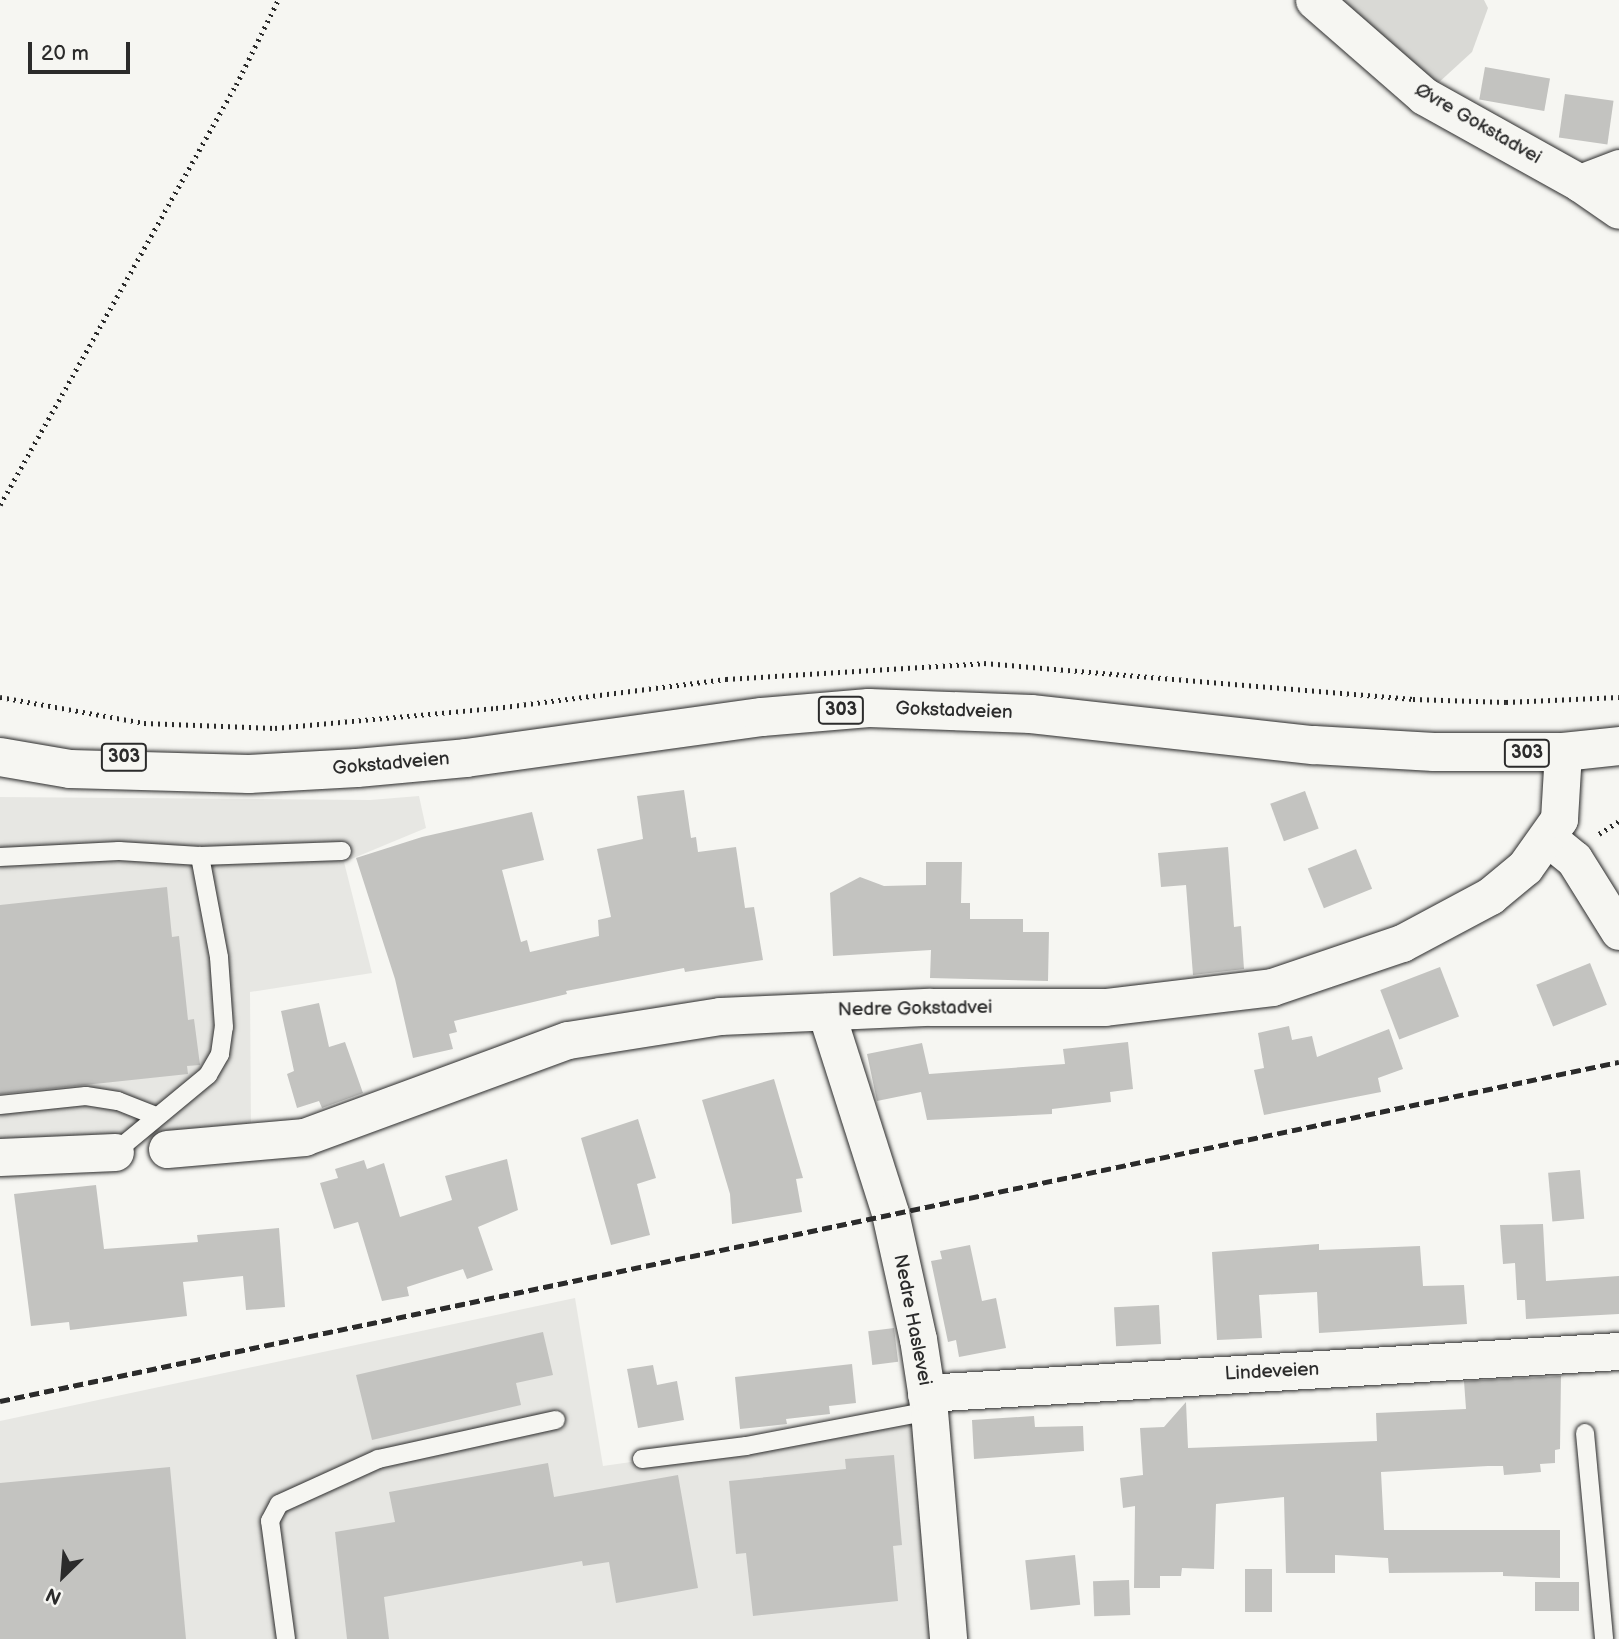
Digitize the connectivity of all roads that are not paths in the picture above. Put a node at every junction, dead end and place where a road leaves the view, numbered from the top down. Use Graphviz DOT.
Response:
graph roads {
  1 [pos="1314,0"];
  2 [pos="1619,168"];
  3 [pos="1580,183"];
  4 [pos="1619,210"];
  5 [pos="0,732"];
  6 [pos="1619,746"];
  7 [pos="1563,752"];
  8 [pos="0,757"];
  9 [pos="249,774"];
  10 [pos="1548,838"];
  11 [pos="342,851"];
  12 [pos="200,856"];
  13 [pos="0,857"];
  14 [pos="1619,931"];
  15 [pos="826,1012"];
  16 [pos="0,1105"];
  17 [pos="162,1132"];
  18 [pos="115,1152"];
  19 [pos="0,1157"];
  20 [pos="1619,1352"];
  21 [pos="927,1402"];
  22 [pos="556,1420"];
  23 [pos="1584,1433"];
  24 [pos="642,1459"];
  25 [pos="286,1639"];
  26 [pos="947,1639"];
  27 [pos="1604,1639"];
  1 -- 3 [label="street, Øvre Gokstadvei"];
  2 -- 3 [label="street"];
  3 -- 4 [label="street, Øvre Gokstadvei"];
  5 -- 9 [label="main road, Gokstadveien / 303"];
  6 -- 7 [label="main road, Gokstadveien / 303"];
  7 -- 9 [label="main road, Gokstadveien / 303"];
  7 -- 10 [label="street, Nedre Gokstadvei"];
  8 -- 9 [label="main road, Gokstadveien / 303"];
  10 -- 14 [label="street"];
  10 -- 15 [label="street, Nedre Gokstadvei"];
  11 -- 12 [label="lane"];
  12 -- 13 [label="lane"];
  12 -- 17 [label="lane"];
  15 -- 17 [label="street, Nedre Gokstadvei"];
  15 -- 21 [label="street, Nedre Haslevei"];
  16 -- 17 [label="lane"];
  17 -- 18 [label="lane"];
  18 -- 19 [label="street"];
  20 -- 21 [label="street, Lindeveien"];
  21 -- 24 [label="lane"];
  21 -- 26 [label="street, Nedre Haslevei"];
  22 -- 25 [label="lane"];
  23 -- 27 [label="lane"];
}
